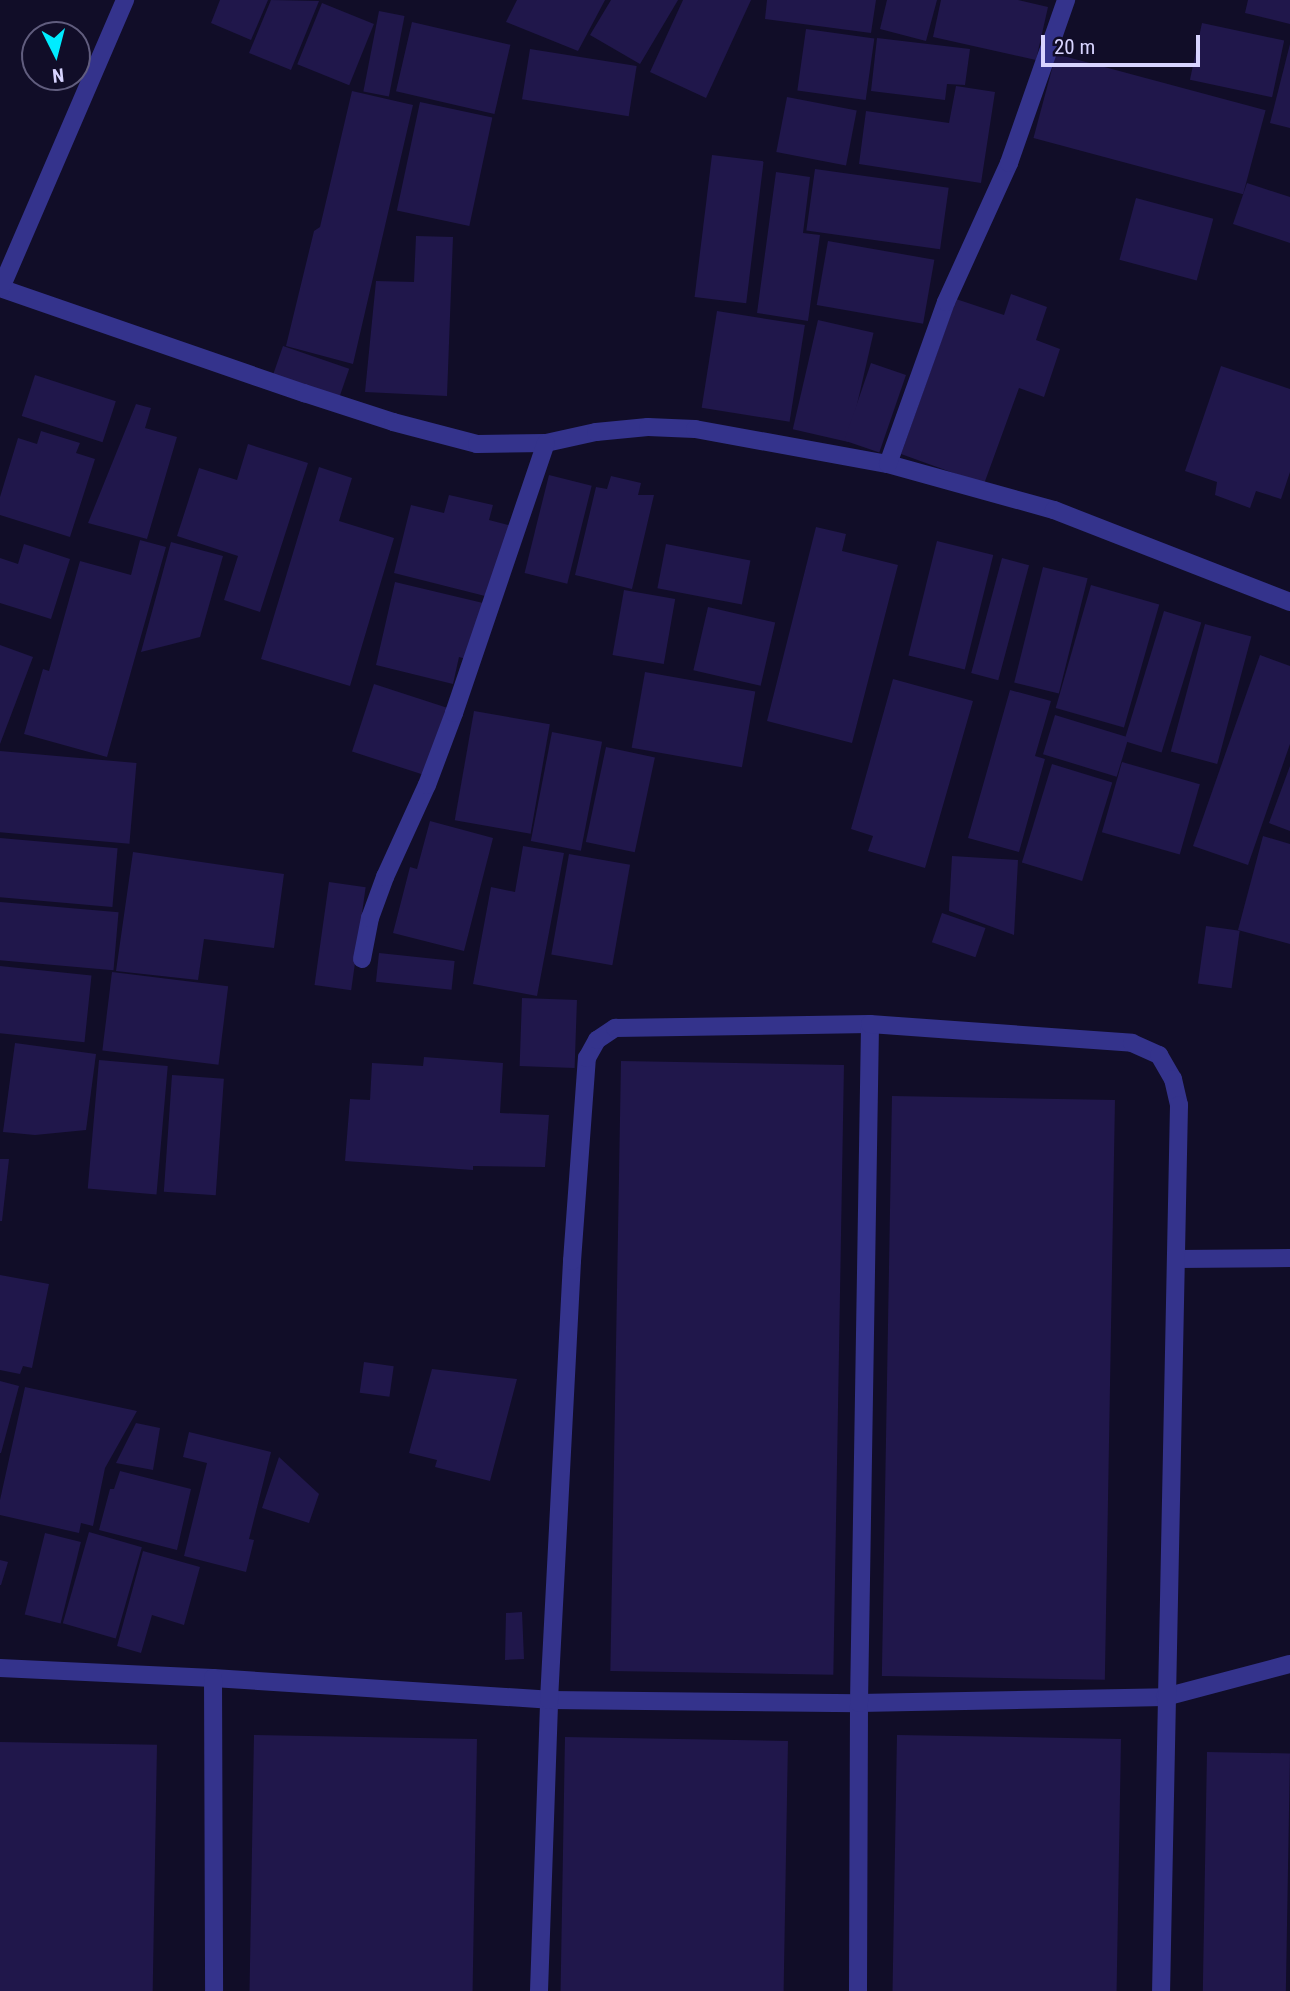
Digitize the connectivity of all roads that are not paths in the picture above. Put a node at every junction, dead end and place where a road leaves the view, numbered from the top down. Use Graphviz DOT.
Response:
graph roads {
  1 [pos="125,0"];
  2 [pos="1066,0"];
  3 [pos="1,288"];
  4 [pos="546,443"];
  5 [pos="888,464"];
  6 [pos="1290,602"];
  7 [pos="362,958"];
  8 [pos="870,1024"];
  9 [pos="1290,1258"];
  10 [pos="1175,1259"];
  11 [pos="1290,1664"];
  12 [pos="0,1668"];
  13 [pos="213,1678"];
  14 [pos="1165,1697"];
  15 [pos="549,1700"];
  16 [pos="859,1703"];
  17 [pos="214,1991"];
  18 [pos="539,1991"];
  19 [pos="859,1991"];
  20 [pos="1161,1991"];
  1 -- 3 [label="street"];
  2 -- 5 [label="street"];
  3 -- 4 [label="street"];
  4 -- 5 [label="street"];
  4 -- 7 [label="street"];
  5 -- 6 [label="street"];
  8 -- 10 [label="street"];
  8 -- 15 [label="street"];
  8 -- 16 [label="street"];
  9 -- 10 [label="street"];
  10 -- 14 [label="street"];
  11 -- 14 [label="street"];
  12 -- 13 [label="street"];
  13 -- 15 [label="street"];
  13 -- 17 [label="street"];
  14 -- 16 [label="street"];
  14 -- 20 [label="street"];
  15 -- 16 [label="street"];
  15 -- 18 [label="street"];
  16 -- 19 [label="street"];
}
